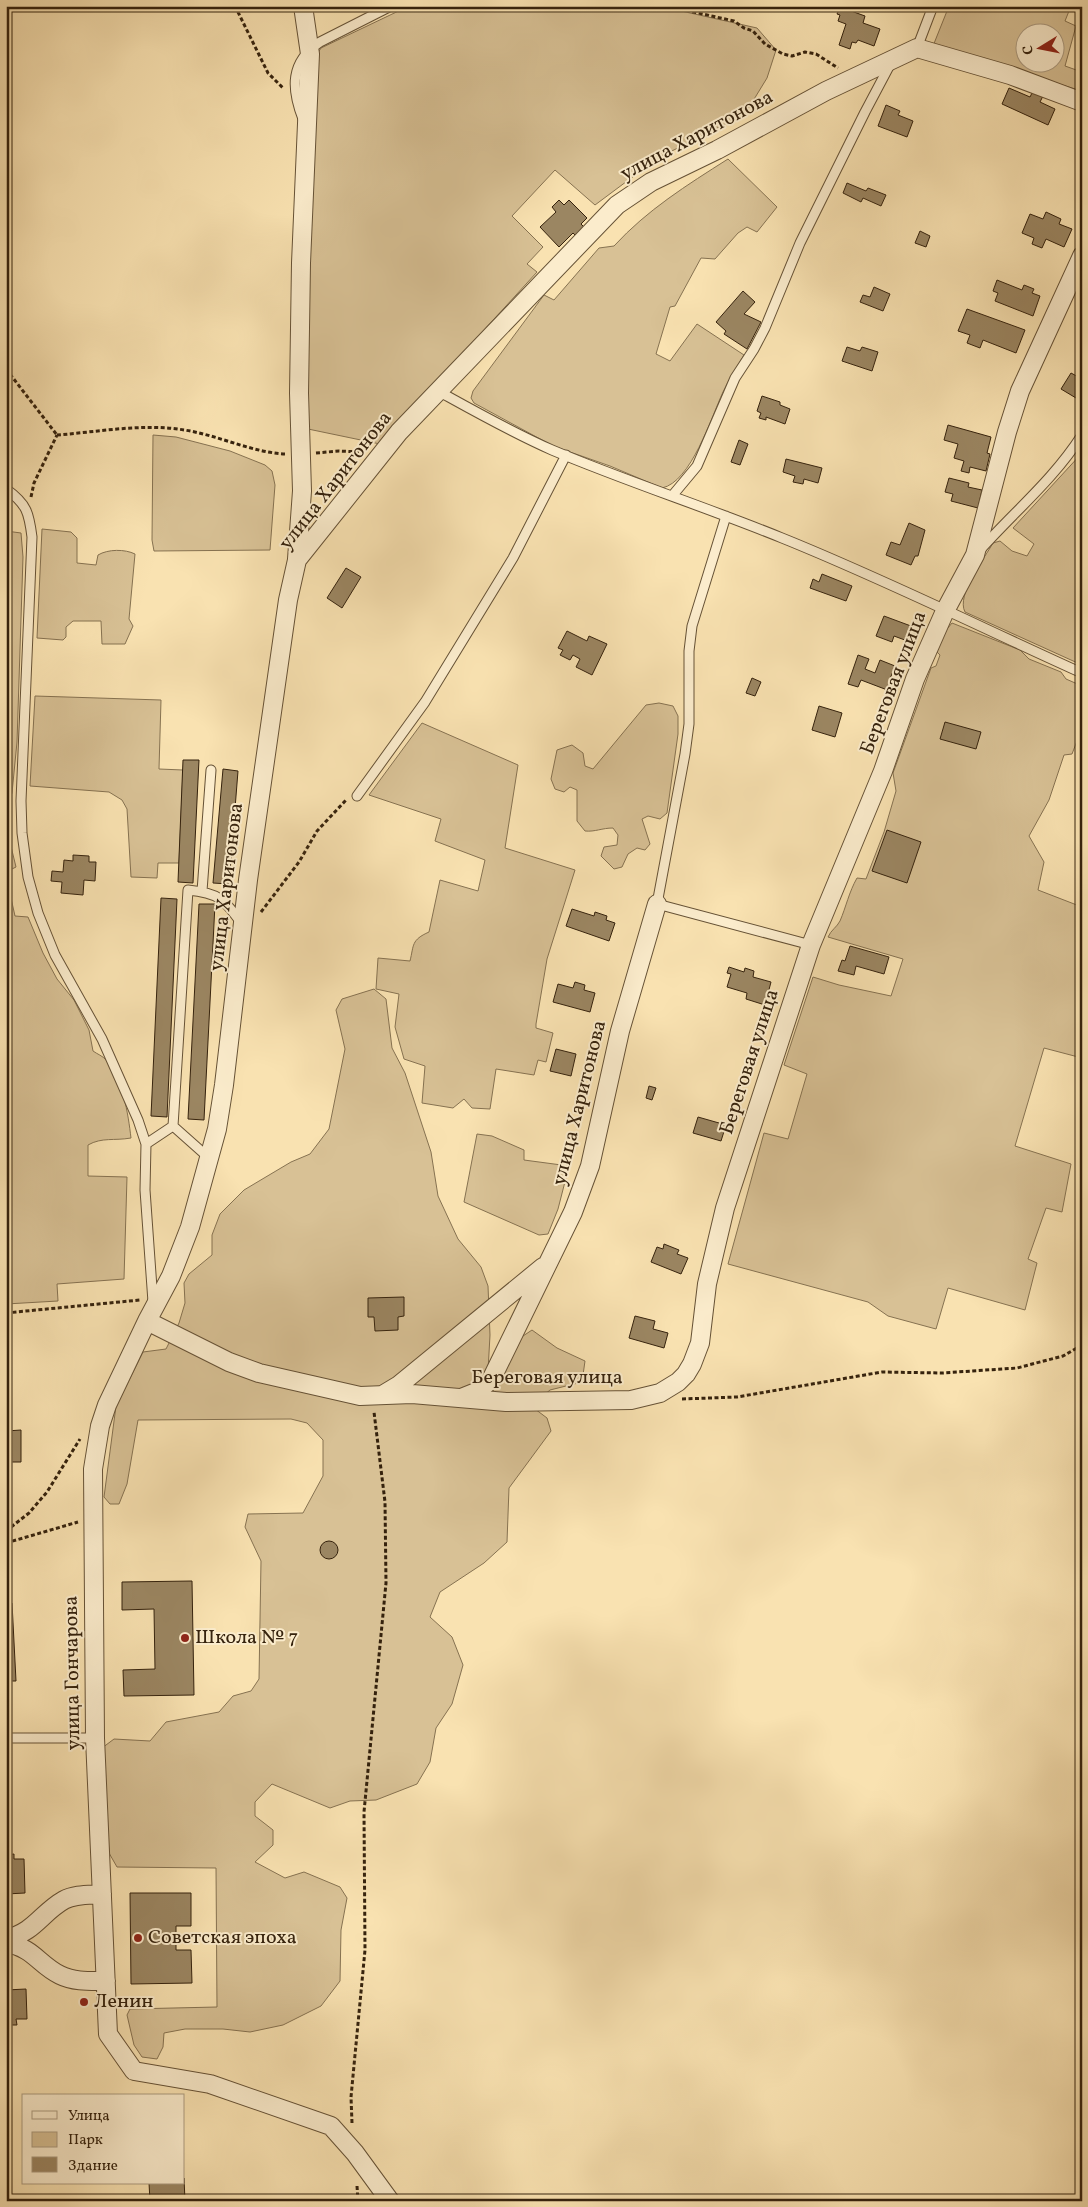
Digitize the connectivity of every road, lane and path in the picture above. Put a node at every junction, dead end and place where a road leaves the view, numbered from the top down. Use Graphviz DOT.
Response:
graph roads {
  1 [pos="235,6"];
  2 [pos="303,6"];
  3 [pos="391,6"];
  4 [pos="667,6"];
  5 [pos="933,6"];
  6 [pos="918,48"];
  7 [pos="309,50"];
  8 [pos="893,60"];
  9 [pos="851,79"];
  10 [pos="1082,102"];
  11 [pos="296,103"];
  12 [pos="306,131"];
  13 [pos="1082,256"];
  14 [pos="6,369"];
  15 [pos="438,391"];
  16 [pos="57,435"];
  17 [pos="1082,435"];
  18 [pos="301,454"];
  19 [pos="382,455"];
  20 [pos="566,455"];
  21 [pos="6,489"];
  22 [pos="672,496"];
  23 [pos="30,514"];
  24 [pos="726,516"];
  25 [pos="975,555"];
  26 [pos="297,560"];
  27 [pos="945,610"];
  28 [pos="1082,674"];
  29 [pos="210,770"];
  30 [pos="357,796"];
  31 [pos="202,891"];
  32 [pos="657,904"];
  33 [pos="243,925"];
  34 [pos="811,945"];
  35 [pos="173,1126"];
  36 [pos="146,1144"];
  37 [pos="209,1158"];
  38 [pos="547,1263"];
  39 [pos="151,1308"];
  40 [pos="6,1313"];
  41 [pos="1082,1345"];
  42 [pos="377,1396"];
  43 [pos="458,1398"];
  44 [pos="676,1399"];
  45 [pos="83,1435"];
  46 [pos="92,1519"];
  47 [pos="6,1531"];
  48 [pos="6,1543"];
  49 [pos="6,1738"];
  50 [pos="95,1738"];
  51 [pos="102,1894"];
  52 [pos="44,1917"];
  53 [pos="6,1939"];
  54 [pos="6,1943"];
  55 [pos="46,1964"];
  56 [pos="106,1981"];
  57 [pos="355,2153"];
  58 [pos="357,2184"];
  59 [pos="358,2201"];
  60 [pos="390,2201"];
  1 -- 11 [label="path"];
  2 -- 7 [label="street"];
  3 -- 7 [label="lane"];
  4 -- 9 [label="path"];
  5 -- 6 [label="lane"];
  6 -- 8 [label="street, улица Харитонова"];
  6 -- 10 [label="street"];
  7 -- 11 [label="lane"];
  7 -- 12 [label="street"];
  8 -- 9 [label="street, улица Харитонова"];
  8 -- 22 [label="lane"];
  9 -- 15 [label="street, улица Харитонова"];
  11 -- 12 [label="lane"];
  12 -- 18 [label="street"];
  13 -- 25 [label="street, Береговая улица"];
  14 -- 16 [label="path"];
  15 -- 19 [label="street, улица Харитонова"];
  15 -- 20 [label="lane"];
  16 -- 18 [label="path"];
  16 -- 23 [label="path"];
  17 -- 25 [label="lane, Береговая улица"];
  18 -- 19 [label="path"];
  18 -- 26 [label="street"];
  19 -- 26 [label="street, улица Харитонова"];
  20 -- 22 [label="lane"];
  20 -- 30 [label="lane"];
  21 -- 23 [label="lane"];
  22 -- 24 [label="lane"];
  23 -- 36 [label="lane"];
  24 -- 27 [label="lane"];
  24 -- 32 [label="lane"];
  25 -- 27 [label="street, Береговая улица"];
  26 -- 33 [label="street, улица Харитонова"];
  27 -- 28 [label="lane"];
  27 -- 34 [label="street, Береговая улица"];
  29 -- 31 [label="lane"];
  30 -- 33 [label="path"];
  31 -- 33 [label="lane"];
  31 -- 35 [label="lane"];
  32 -- 34 [label="lane"];
  32 -- 38 [label="street, улица Харитонова"];
  33 -- 37 [label="street, улица Харитонова"];
  34 -- 43 [label="street, Береговая улица"];
  35 -- 36 [label="lane"];
  35 -- 37 [label="lane"];
  36 -- 39 [label="lane"];
  37 -- 39 [label="street, улица Харитонова"];
  38 -- 42 [label="street"];
  38 -- 43 [label="street, улица Харитонова"];
  39 -- 40 [label="path"];
  39 -- 42 [label="street, Береговая улица"];
  39 -- 46 [label="street, улица Гончарова"];
  41 -- 44 [label="path"];
  42 -- 43 [label="street, Береговая улица"];
  42 -- 57 [label="path"];
  45 -- 47 [label="path"];
  46 -- 48 [label="path"];
  46 -- 50 [label="street, улица Гончарова"];
  49 -- 50 [label="lane"];
  50 -- 51 [label="street, улица Гончарова"];
  51 -- 52 [label="street"];
  51 -- 56 [label="street, улица Гончарова"];
  52 -- 53 [label="street"];
  52 -- 55 [label="street"];
  54 -- 55 [label="street"];
  55 -- 56 [label="street"];
  56 -- 57 [label="street, улица Гончарова"];
  57 -- 60 [label="street"];
  58 -- 59 [label="path"];
}
